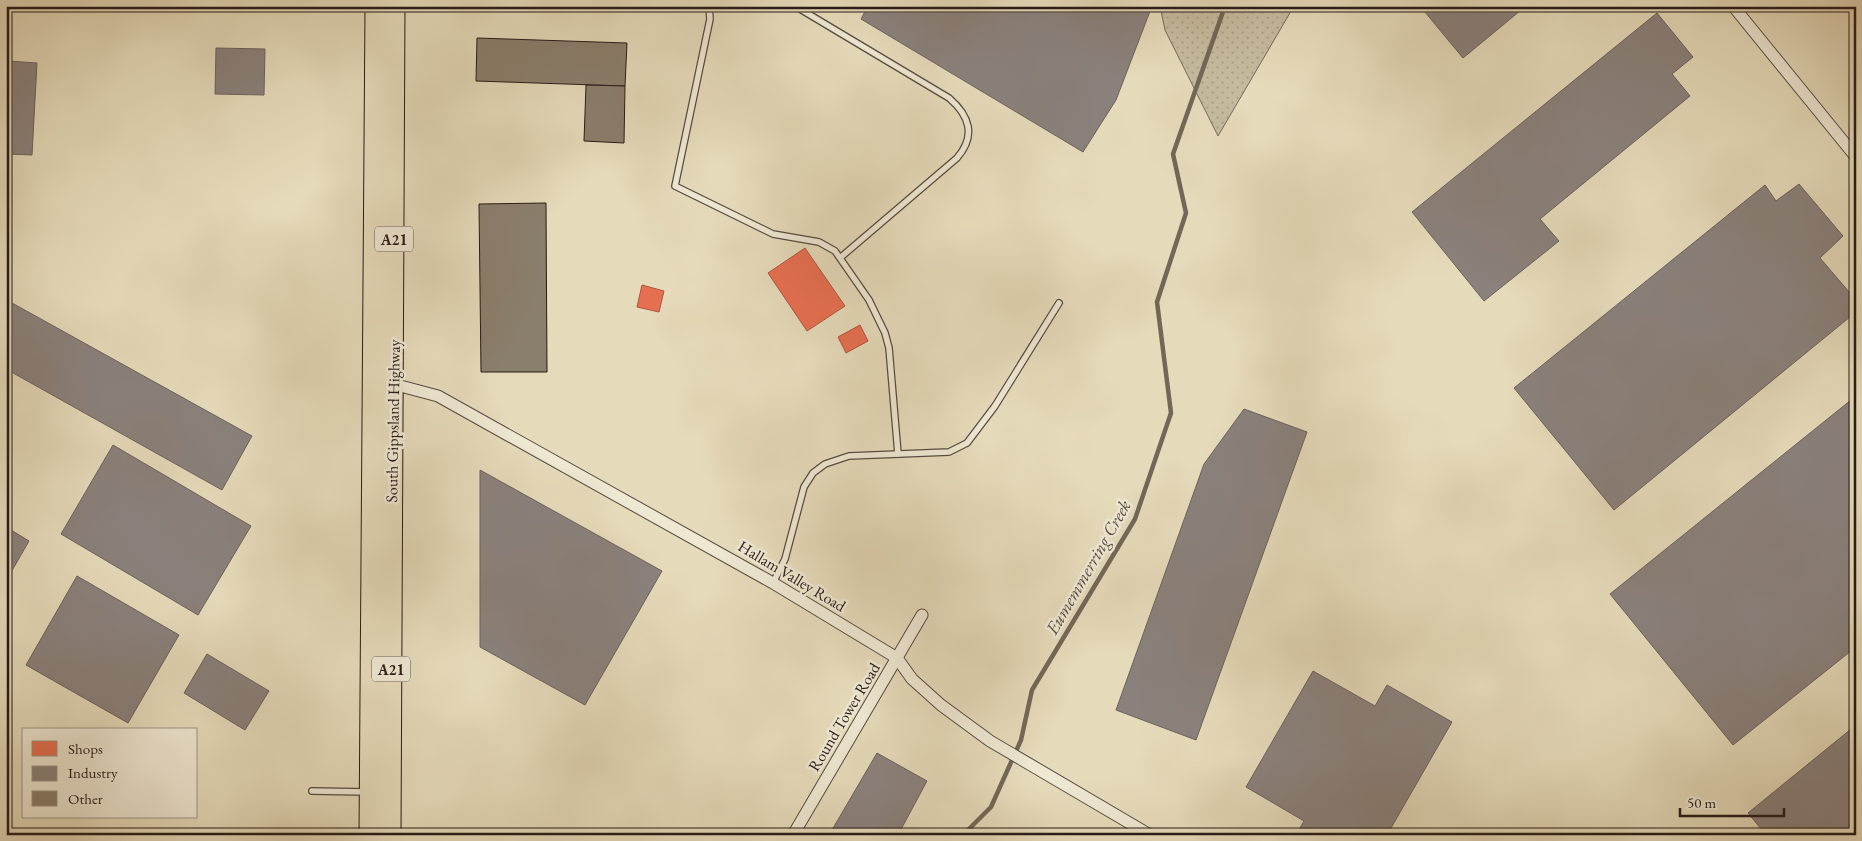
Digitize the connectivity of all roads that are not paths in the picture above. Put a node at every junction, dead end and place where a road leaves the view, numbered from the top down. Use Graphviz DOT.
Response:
graph roads {
  1 [pos="376,6"];
  2 [pos="394,6"];
  3 [pos="709,6"];
  4 [pos="795,6"];
  5 [pos="1733,6"];
  6 [pos="385,41"];
  7 [pos="1856,157"];
  8 [pos="841,257"];
  9 [pos="1060,303"];
  10 [pos="383,383"];
  11 [pos="898,454"];
  12 [pos="773,583"];
  13 [pos="381,615"];
  14 [pos="922,615"];
  15 [pos="897,658"];
  16 [pos="312,791"];
  17 [pos="370,792"];
  18 [pos="391,794"];
  19 [pos="370,835"];
  20 [pos="390,835"];
  21 [pos="793,835"];
  22 [pos="1150,835"];
  1 -- 6 [label="highway, South Gippsland Highway / A21"];
  2 -- 6 [label="highway, South Gippsland Highway / A21"];
  3 -- 8 [label="lane"];
  4 -- 8 [label="lane"];
  5 -- 7 [label="street"];
  6 -- 10 [label="highway, South Gippsland Highway / A21"];
  8 -- 11 [label="lane"];
  9 -- 11 [label="lane"];
  10 -- 12 [label="street, Hallam Valley Road"];
  10 -- 13 [label="highway, South Gippsland Highway / A21"];
  10 -- 13 [label="highway, South Gippsland Highway / A21"];
  11 -- 12 [label="lane"];
  12 -- 15 [label="street, Hallam Valley Road"];
  13 -- 17 [label="highway, South Gippsland Highway / A21"];
  13 -- 18 [label="highway, South Gippsland Highway / A21"];
  14 -- 15 [label="street, Round Tower Road"];
  15 -- 21 [label="street, Round Tower Road"];
  15 -- 22 [label="street, Hallam Valley Road"];
  16 -- 17 [label="lane"];
  17 -- 18 [label="highway"];
  17 -- 19 [label="highway, South Gippsland Highway / A21"];
  18 -- 20 [label="highway, South Gippsland Highway / A21"];
}
